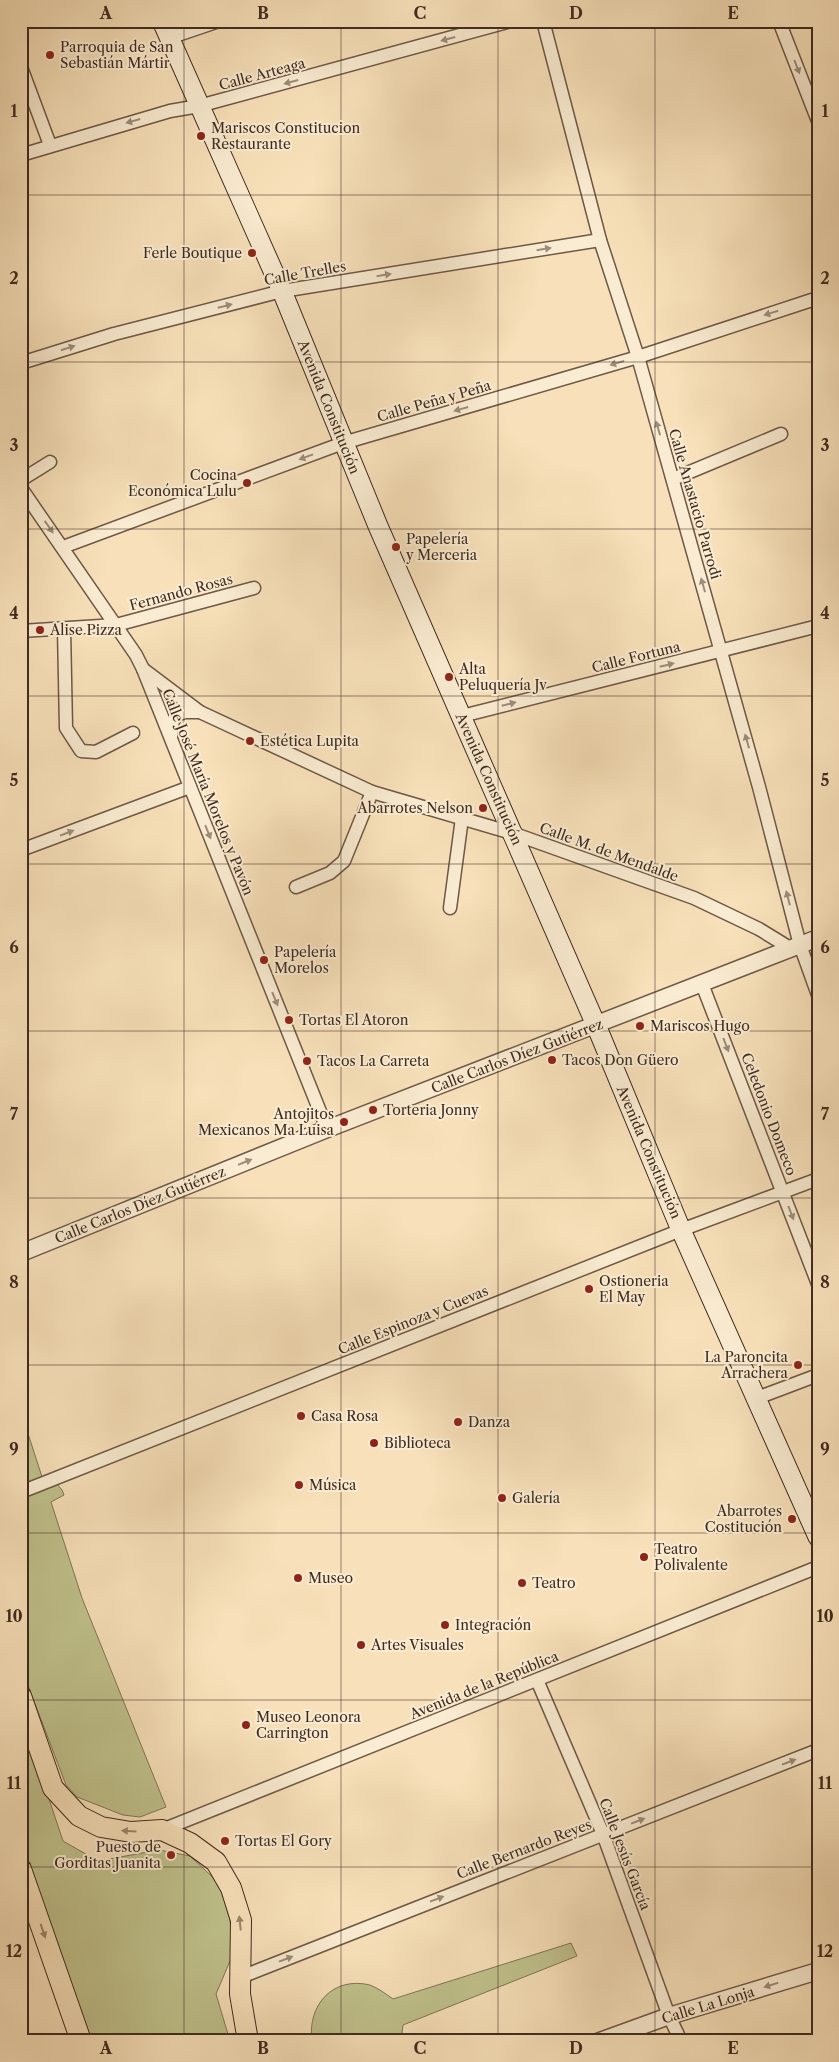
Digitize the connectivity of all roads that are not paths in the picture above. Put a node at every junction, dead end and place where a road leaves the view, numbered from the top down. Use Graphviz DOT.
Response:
graph roads {
  1 [pos="219,21"];
  2 [pos="512,21"];
  3 [pos="543,21"];
  4 [pos="779,21"];
  5 [pos="165,30"];
  6 [pos="21,67"];
  7 [pos="199,106"];
  8 [pos="818,121"];
  9 [pos="50,145"];
  10 [pos="21,155"];
  11 [pos="600,240"];
  12 [pos="282,291"];
  13 [pos="818,298"];
  14 [pos="638,357"];
  15 [pos="21,363"];
  16 [pos="780,434"];
  17 [pos="343,443"];
  18 [pos="50,462"];
  19 [pos="672,478"];
  20 [pos="21,480"];
  21 [pos="21,488"];
  22 [pos="63,547"];
  23 [pos="254,588"];
  24 [pos="116,625"];
  25 [pos="818,626"];
  26 [pos="64,629"];
  27 [pos="21,631"];
  28 [pos="721,651"];
  29 [pos="143,669"];
  30 [pos="200,712"];
  31 [pos="462,716"];
  32 [pos="133,733"];
  33 [pos="171,742"];
  34 [pos="190,787"];
  35 [pos="372,792"];
  36 [pos="462,818"];
  37 [pos="512,833"];
  38 [pos="21,850"];
  39 [pos="296,887"];
  40 [pos="450,908"];
  41 [pos="818,938"];
  42 [pos="795,947"];
  43 [pos="702,984"];
  44 [pos="818,995"];
  45 [pos="596,1025"];
  46 [pos="327,1129"];
  47 [pos="818,1179"];
  48 [pos="783,1192"];
  49 [pos="681,1230"];
  50 [pos="21,1253"];
  51 [pos="818,1284"];
  52 [pos="818,1375"];
  53 [pos="758,1398"];
  54 [pos="21,1492"];
  55 [pos="818,1537"];
  56 [pos="818,1568"];
  57 [pos="537,1680"];
  58 [pos="21,1696"];
  59 [pos="818,1750"];
  60 [pos="162,1830"];
  61 [pos="603,1834"];
  62 [pos="21,1870"];
  63 [pos="818,1971"];
  64 [pos="241,1977"];
  65 [pos="669,2016"];
  66 [pos="81,2041"];
  67 [pos="248,2041"];
  68 [pos="600,2041"];
  69 [pos="682,2041"];
  1 -- 5 [label="street"];
  2 -- 7 [label="street, Calle Arteaga, one-way"];
  3 -- 11 [label="street, Calle Anastacio Parrodi"];
  4 -- 8 [label="street, one-way"];
  5 -- 7 [label="main road, Avenida Constitución"];
  6 -- 9 [label="street"];
  7 -- 9 [label="street, Calle Arteaga, one-way"];
  7 -- 12 [label="main road, Avenida Constitución"];
  9 -- 10 [label="street, Calle Arteaga"];
  12 -- 11 [label="street, Calle Trelles, one-way"];
  11 -- 14 [label="street, Calle Anastacio Parrodi"];
  15 -- 12 [label="street, Calle Trelles, one-way"];
  12 -- 17 [label="main road, Avenida Constitución"];
  13 -- 14 [label="street, Calle Peña y Peña, one-way"];
  14 -- 17 [label="street, Calle Peña y Peña, one-way"];
  19 -- 14 [label="street, Calle Anastacio Parrodi, one-way"];
  16 -- 19 [label="street"];
  17 -- 22 [label="street, Calle Peña y Peña, one-way"];
  17 -- 31 [label="main road, Avenida Constitución"];
  18 -- 20 [label="street"];
  28 -- 19 [label="street, Calle Anastacio Parrodi, one-way"];
  21 -- 22 [label="street, Calle José María Morelos y Pavón, one-way"];
  22 -- 24 [label="street, Calle José María Morelos y Pavón"];
  23 -- 24 [label="street, Fernando Rosas"];
  24 -- 26 [label="street, Fernando Rosas"];
  24 -- 29 [label="street, Calle José María Morelos y Pavón"];
  25 -- 28 [label="street, Calle Fortuna"];
  26 -- 27 [label="street, Fernando Rosas"];
  26 -- 32 [label="street"];
  31 -- 28 [label="street, Calle Fortuna, one-way"];
  42 -- 28 [label="street, Calle Anastacio Parrodi, one-way"];
  29 -- 30 [label="street, Calle M. de Mendalde"];
  29 -- 33 [label="street, Calle José María Morelos y Pavón"];
  30 -- 33 [label="street"];
  30 -- 35 [label="street, Calle M. de Mendalde"];
  31 -- 37 [label="main road, Avenida Constitución"];
  33 -- 34 [label="street, Calle José María Morelos y Pavón"];
  38 -- 34 [label="street, one-way"];
  34 -- 46 [label="street, Calle José María Morelos y Pavón, one-way"];
  35 -- 36 [label="street, Calle M. de Mendalde"];
  35 -- 39 [label="street"];
  36 -- 37 [label="street, Calle M. de Mendalde"];
  36 -- 40 [label="street"];
  37 -- 42 [label="street, Calle M. de Mendalde"];
  37 -- 45 [label="main road, Avenida Constitución"];
  41 -- 42 [label="street, Calle Carlos Díez Gutiérrez"];
  42 -- 43 [label="street, Calle Carlos Díez Gutiérrez"];
  42 -- 44 [label="street, Calle Anastacio Parrodi"];
  43 -- 45 [label="street, Calle Carlos Díez Gutiérrez"];
  43 -- 48 [label="street, Celedonio Domeco, one-way"];
  45 -- 46 [label="street, Calle Carlos Díez Gutiérrez"];
  45 -- 49 [label="main road, Avenida Constitución"];
  50 -- 46 [label="street, Calle Carlos Díez Gutiérrez, one-way"];
  47 -- 48 [label="street, Calle Espinoza y Cuevas"];
  48 -- 49 [label="street, Calle Espinoza y Cuevas"];
  48 -- 51 [label="street, Celedonio Domeco, one-way"];
  49 -- 53 [label="main road, Avenida Constitución"];
  49 -- 54 [label="street, Calle Espinoza y Cuevas"];
  52 -- 53 [label="street"];
  53 -- 55 [label="main road, Avenida Constitución"];
  56 -- 57 [label="street, Avenida de la República"];
  57 -- 60 [label="street, Avenida de la República"];
  57 -- 61 [label="street, Calle Jesús García"];
  60 -- 58 [label="main road, one-way"];
  61 -- 59 [label="street, Calle Bernardo Reyes, one-way"];
  64 -- 60 [label="main road, one-way"];
  64 -- 61 [label="street, Calle Bernardo Reyes, one-way"];
  61 -- 65 [label="street, Calle Jesús García"];
  62 -- 66 [label="main road, one-way"];
  63 -- 65 [label="street, Calle La Lonja, one-way"];
  64 -- 67 [label="main road"];
  65 -- 68 [label="street, Calle La Lonja"];
  65 -- 69 [label="street, Calle Jesús García"];
}
